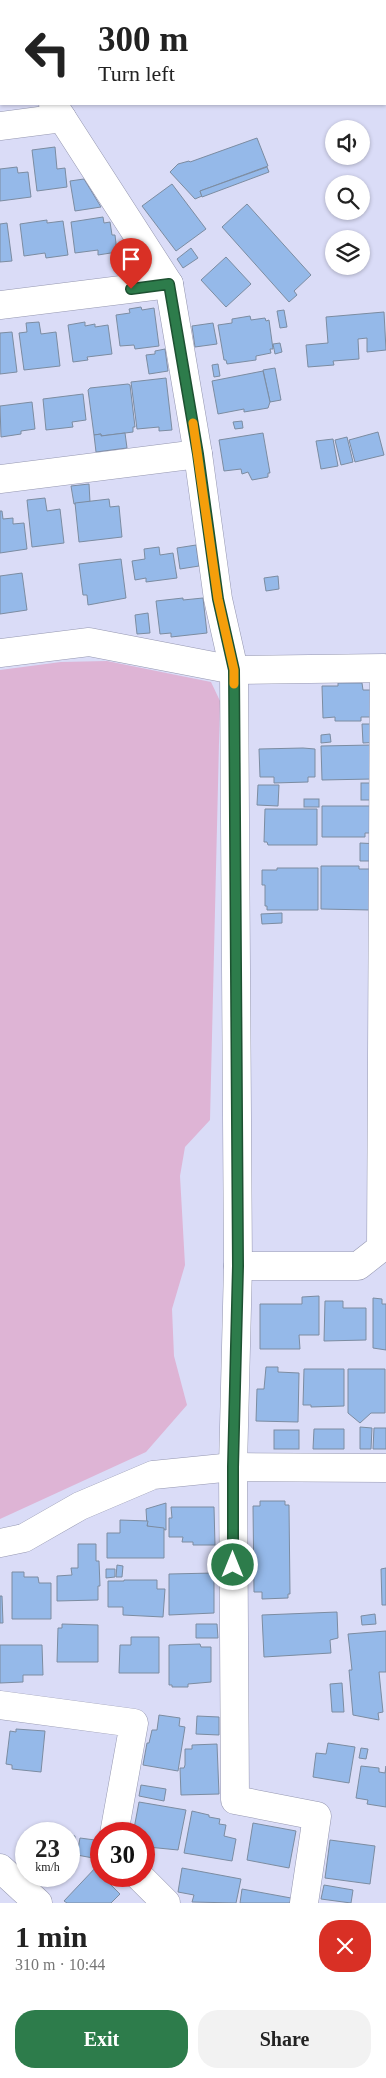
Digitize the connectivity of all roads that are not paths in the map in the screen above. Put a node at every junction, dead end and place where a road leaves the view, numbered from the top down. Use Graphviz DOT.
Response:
graph roads {
  1 [pos="57,111"];
  2 [pos="0,126"];
  3 [pos="169,284"];
  4 [pos="0,305"];
  5 [pos="198,454"];
  6 [pos="0,479"];
  7 [pos="0,653"];
  8 [pos="234,670"];
  9 [pos="238,1266"];
  10 [pos="233,1467"];
  11 [pos="386,1468"];
  12 [pos="0,1544"];
  13 [pos="0,1705"];
  14 [pos="116,1822"];
  15 [pos="0,1868"];
  16 [pos="150,1887"];
  17 [pos="38,1903"];
  18 [pos="166,1903"];
  19 [pos="304,1903"];
  1 -- 2 [label="street"];
  1 -- 3 [label="street"];
  3 -- 4 [label="street"];
  3 -- 5 [label="street"];
  5 -- 6 [label="street"];
  5 -- 8 [label="street"];
  7 -- 8 [label="street"];
  8 -- 9 [label="street"];
  8 -- 9 [label="street"];
  9 -- 10 [label="street"];
  10 -- 11 [label="street"];
  10 -- 12 [label="street"];
  10 -- 19 [label="street"];
  13 -- 14 [label="street"];
  15 -- 17 [label="street"];
  16 -- 18 [label="street"];
}
